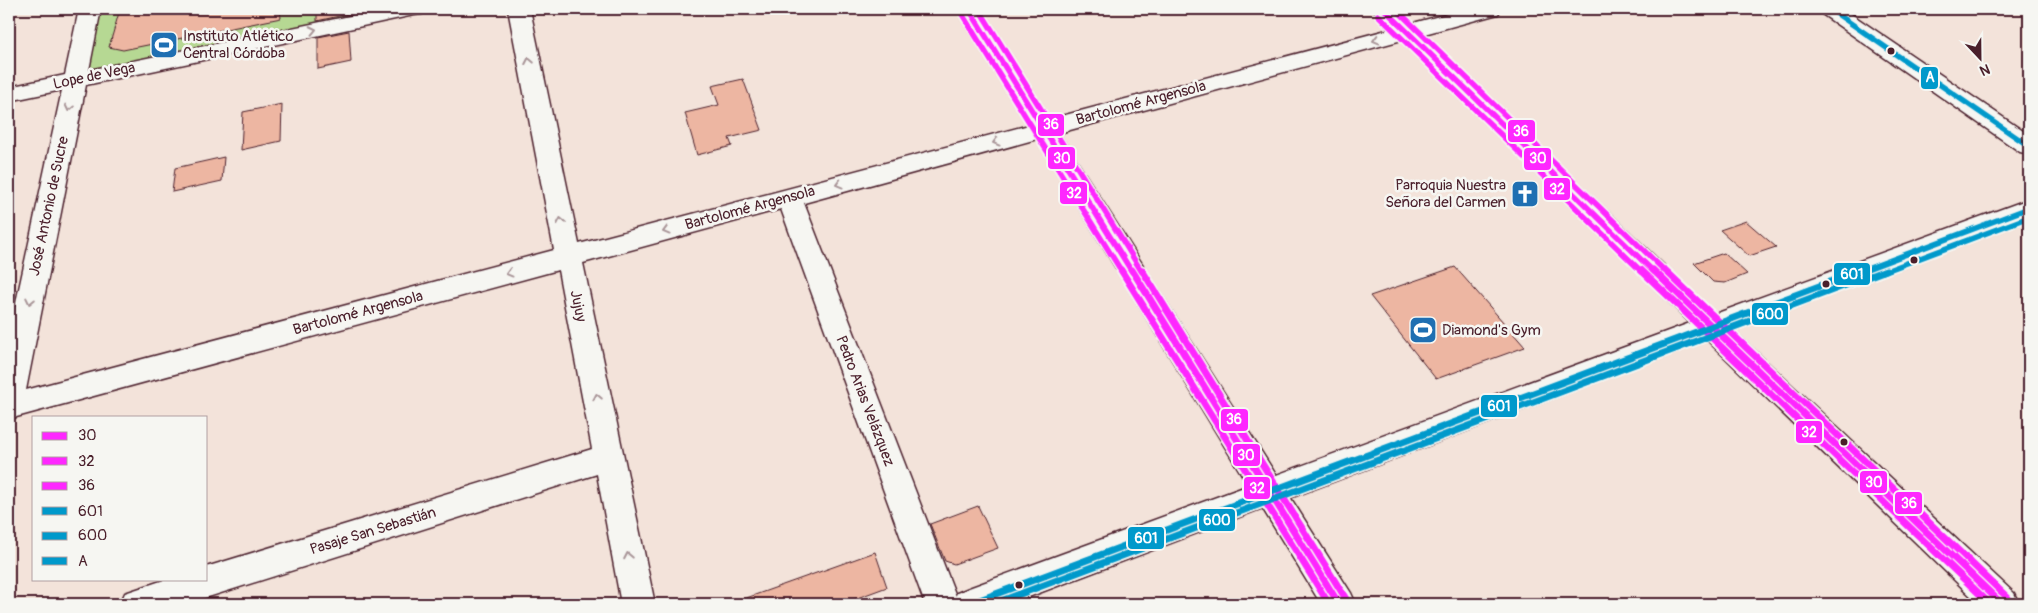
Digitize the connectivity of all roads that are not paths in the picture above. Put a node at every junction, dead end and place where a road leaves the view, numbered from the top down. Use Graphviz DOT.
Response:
graph roads {
  1 [pos="90,9"];
  2 [pos="414,9"];
  3 [pos="519,9"];
  4 [pos="969,9"];
  5 [pos="1384,9"];
  6 [pos="1490,9"];
  7 [pos="1830,9"];
  8 [pos="1407,31"];
  9 [pos="75,80"];
  10 [pos="9,94"];
  11 [pos="1044,129"];
  12 [pos="2029,146"];
  13 [pos="789,198"];
  14 [pos="2029,208"];
  15 [pos="569,257"];
  16 [pos="1710,326"];
  17 [pos="9,402"];
  18 [pos="9,407"];
  19 [pos="608,457"];
  20 [pos="1269,492"];
  21 [pos="137,604"];
  22 [pos="638,604"];
  23 [pos="942,604"];
  24 [pos="969,604"];
  25 [pos="1339,604"];
  26 [pos="2002,604"];
  1 -- 9 [label="street, José Antonio de Sucre"];
  9 -- 2 [label="street, Lope de Vega, one-way"];
  15 -- 3 [label="street, Jujuy, one-way"];
  4 -- 11 [label="street"];
  5 -- 8 [label="street"];
  6 -- 8 [label="street, Bartolomé Argensola"];
  7 -- 12 [label="street"];
  8 -- 11 [label="street, Bartolomé Argensola, one-way"];
  8 -- 16 [label="street"];
  9 -- 10 [label="street, Lope de Vega"];
  9 -- 17 [label="street, José Antonio de Sucre, one-way"];
  11 -- 13 [label="street, Bartolomé Argensola, one-way"];
  11 -- 20 [label="street"];
  13 -- 15 [label="street, Bartolomé Argensola, one-way"];
  13 -- 23 [label="street, Pedro Arias Velázquez"];
  14 -- 16 [label="street"];
  15 -- 18 [label="street, Bartolomé Argensola, one-way"];
  19 -- 15 [label="street, Jujuy, one-way"];
  16 -- 20 [label="street"];
  16 -- 26 [label="street"];
  19 -- 21 [label="street, Pasaje San Sebastián"];
  22 -- 19 [label="street, Jujuy, one-way"];
  20 -- 24 [label="street"];
  20 -- 25 [label="street"];
}
